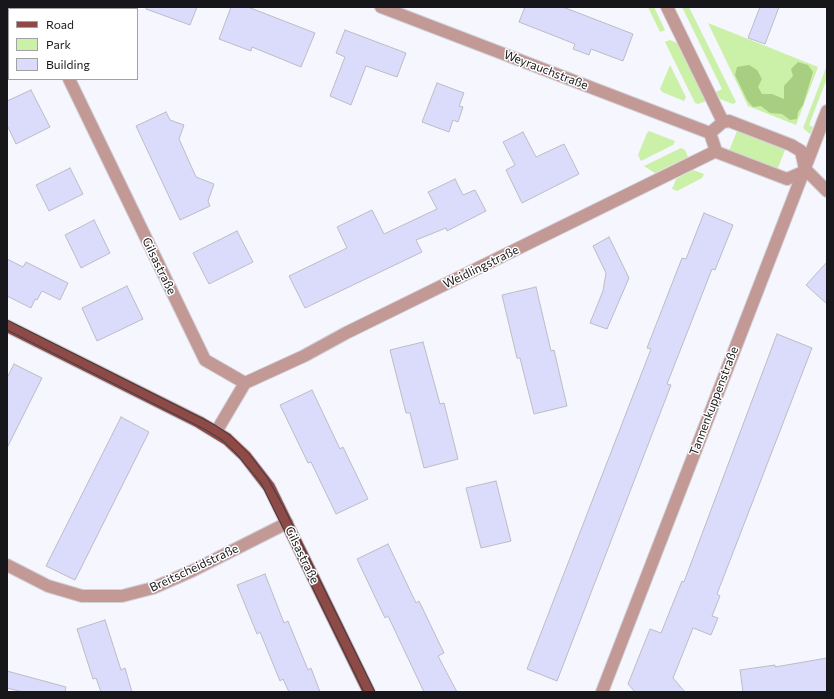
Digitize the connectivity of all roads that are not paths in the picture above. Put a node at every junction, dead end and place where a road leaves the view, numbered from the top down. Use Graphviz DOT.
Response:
graph roads {
  1 [pos="381,7"];
  2 [pos="667,7"];
  3 [pos="69,80"];
  4 [pos="827,111"];
  5 [pos="723,122"];
  6 [pos="710,132"];
  7 [pos="716,151"];
  8 [pos="805,169"];
  9 [pos="827,191"];
  10 [pos="7,326"];
  11 [pos="245,383"];
  12 [pos="216,432"];
  13 [pos="287,523"];
  14 [pos="7,566"];
  15 [pos="369,692"];
  16 [pos="602,692"];
  1 -- 6 [label="street, Weyrauchstraße"];
  2 -- 5 [label="street"];
  3 -- 11 [label="street, Gilsastraße"];
  4 -- 8 [label="street, Tannenkuppenstraße"];
  5 -- 6 [label="street"];
  5 -- 8 [label="street"];
  6 -- 7 [label="street"];
  7 -- 8 [label="street"];
  7 -- 11 [label="street, Weidlingstraße"];
  8 -- 9 [label="street"];
  8 -- 16 [label="street, Tannenkuppenstraße"];
  10 -- 12 [label="main road, Gilsastraße"];
  11 -- 12 [label="street"];
  12 -- 13 [label="main road, Gilsastraße"];
  13 -- 14 [label="street, Breitscheidstraße"];
  13 -- 15 [label="main road, Gilsastraße"];
}
